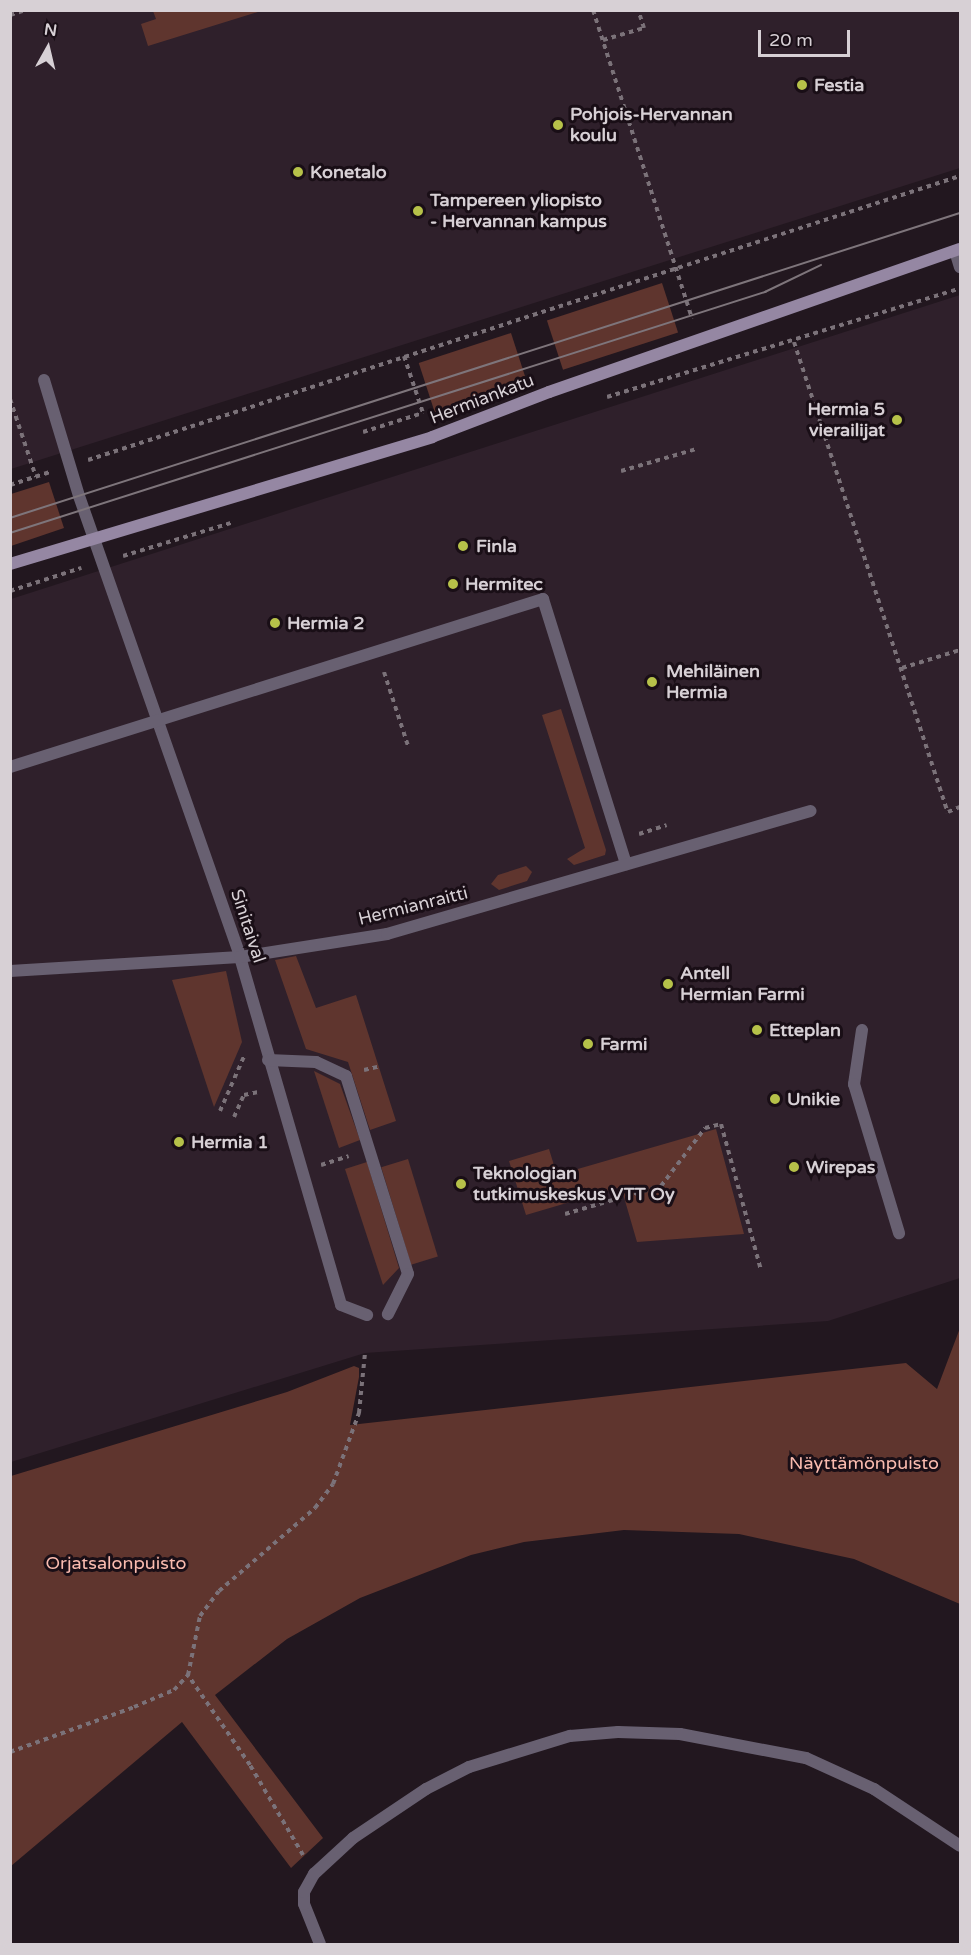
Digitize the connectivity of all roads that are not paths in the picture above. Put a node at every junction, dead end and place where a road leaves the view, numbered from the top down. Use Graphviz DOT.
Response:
graph roads {
  1 [pos="958,250"];
  2 [pos="960,267"];
  3 [pos="44,380"];
  4 [pos="94,538"];
  5 [pos="10,564"];
  6 [pos="157,720"];
  7 [pos="10,767"];
  8 [pos="811,811"];
  9 [pos="626,864"];
  10 [pos="240,957"];
  11 [pos="10,971"];
  12 [pos="862,1030"];
  13 [pos="268,1060"];
  14 [pos="899,1233"];
  15 [pos="388,1314"];
  16 [pos="367,1315"];
  17 [pos="960,1846"];
  18 [pos="320,1944"];
  1 -- 2 [label="street"];
  1 -- 4 [label="street, Hermiankatu"];
  3 -- 4 [label="street, Sinitaival"];
  4 -- 5 [label="street, Hermiankatu"];
  4 -- 6 [label="street, Sinitaival"];
  6 -- 7 [label="street"];
  6 -- 9 [label="street"];
  6 -- 10 [label="street, Sinitaival"];
  8 -- 9 [label="street, Hermianraitti"];
  9 -- 10 [label="street, Hermianraitti"];
  10 -- 11 [label="street, Hermianraitti"];
  10 -- 13 [label="street, Sinitaival"];
  12 -- 14 [label="street"];
  13 -- 15 [label="street"];
  13 -- 16 [label="street, Sinitaival"];
  17 -- 18 [label="street"];
}
